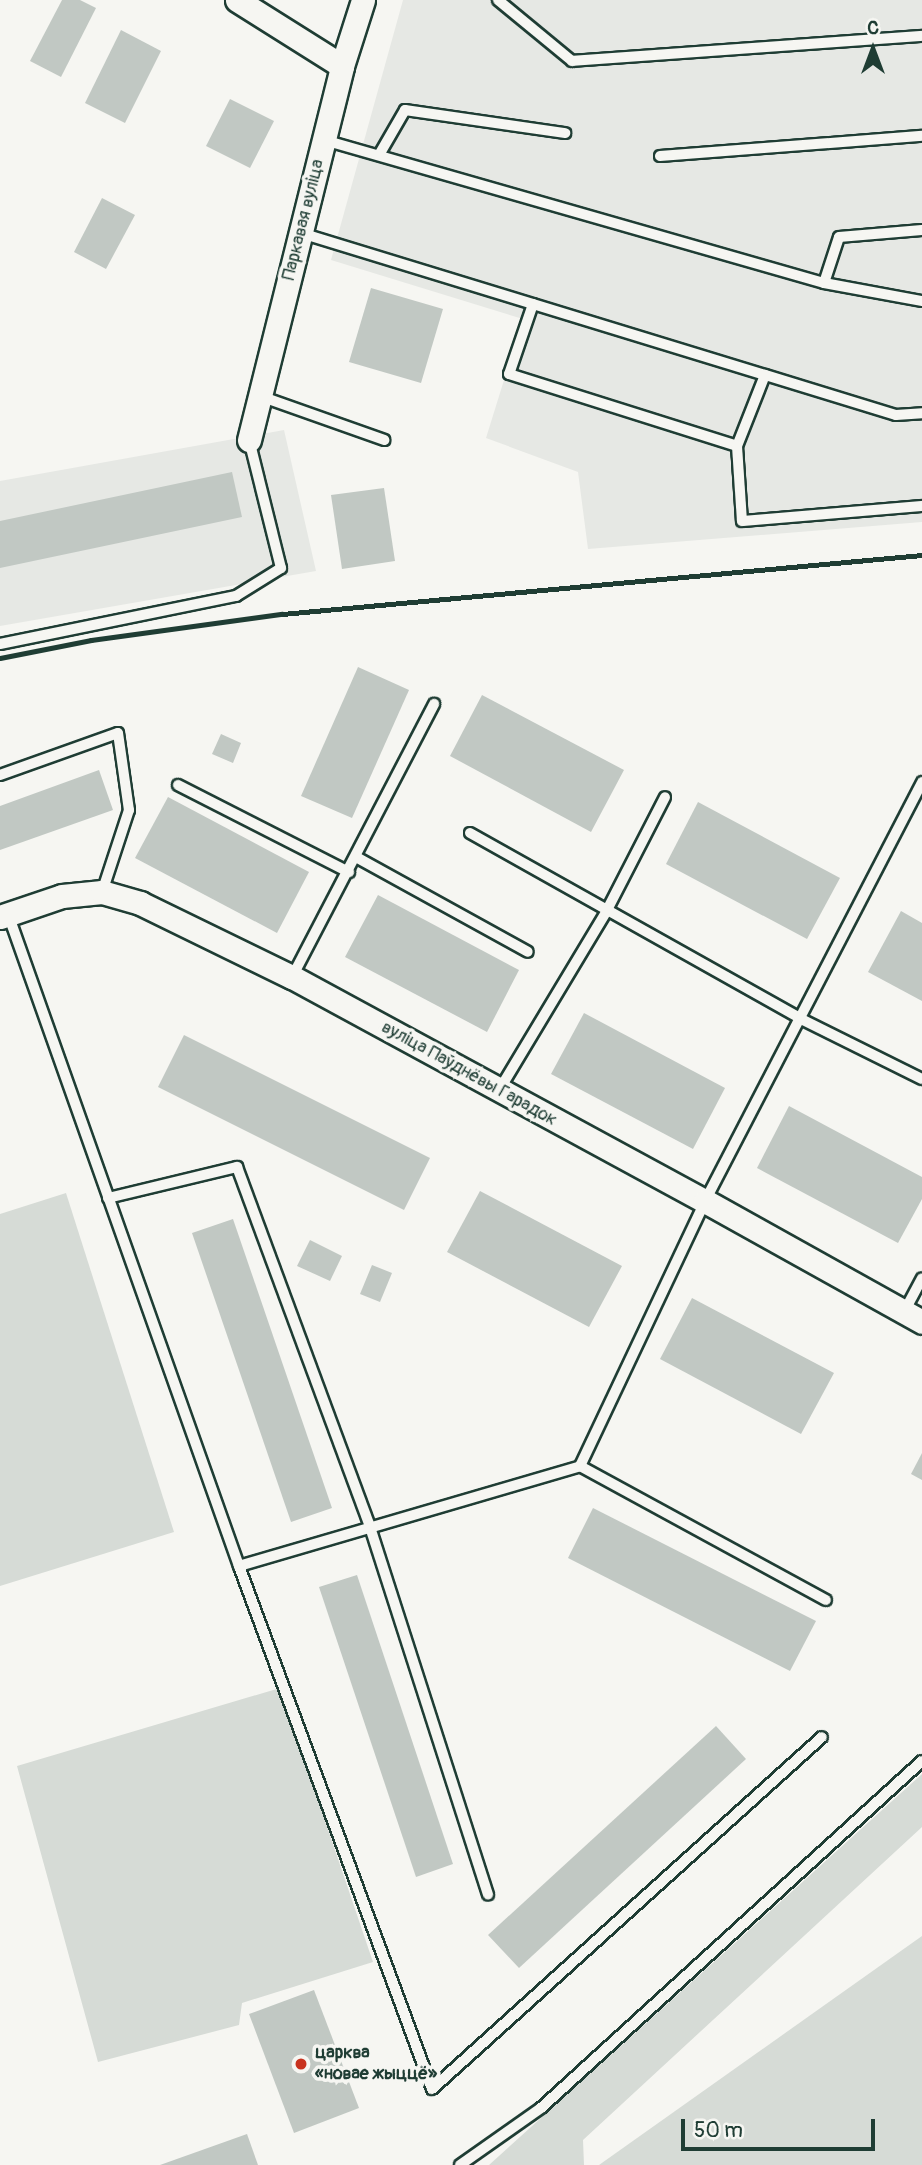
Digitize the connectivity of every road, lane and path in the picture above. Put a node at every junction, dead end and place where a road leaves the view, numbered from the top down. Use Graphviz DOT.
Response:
graph roads {
  1 [pos="237,0"];
  2 [pos="363,0"];
  3 [pos="498,0"];
  4 [pos="922,36"];
  5 [pos="342,66"];
  6 [pos="565,134"];
  7 [pos="922,136"];
  8 [pos="324,139"];
  9 [pos="379,155"];
  10 [pos="660,156"];
  11 [pos="922,230"];
  12 [pos="300,233"];
  13 [pos="824,283"];
  14 [pos="922,301"];
  15 [pos="533,304"];
  16 [pos="765,375"];
  17 [pos="260,396"];
  18 [pos="922,413"];
  19 [pos="249,440"];
  20 [pos="384,440"];
  21 [pos="737,446"];
  22 [pos="922,506"];
  23 [pos="0,644"];
  24 [pos="434,704"];
  25 [pos="0,775"];
  26 [pos="922,782"];
  27 [pos="178,785"];
  28 [pos="665,797"];
  29 [pos="470,834"];
  30 [pos="356,857"];
  31 [pos="349,872"];
  32 [pos="102,892"];
  33 [pos="606,912"];
  34 [pos="4,916"];
  35 [pos="528,952"];
  36 [pos="292,977"];
  37 [pos="801,1019"];
  38 [pos="922,1079"];
  39 [pos="498,1091"];
  40 [pos="108,1198"];
  41 [pos="705,1201"];
  42 [pos="922,1278"];
  43 [pos="913,1317"];
  44 [pos="580,1466"];
  45 [pos="370,1527"];
  46 [pos="239,1566"];
  47 [pos="826,1600"];
  48 [pos="822,1737"];
  49 [pos="922,1761"];
  50 [pos="488,1895"];
  51 [pos="460,2165"];
  1 -- 5 [label="street"];
  2 -- 5 [label="street, Паркавая вуліца"];
  3 -- 4 [label="lane"];
  5 -- 8 [label="street, Паркавая вуліца"];
  6 -- 9 [label="lane"];
  7 -- 10 [label="lane"];
  8 -- 9 [label="lane"];
  8 -- 12 [label="street, Паркавая вуліца"];
  9 -- 13 [label="lane"];
  11 -- 13 [label="lane"];
  12 -- 15 [label="lane"];
  12 -- 17 [label="street, Паркавая вуліца"];
  13 -- 14 [label="lane"];
  15 -- 16 [label="lane"];
  15 -- 21 [label="lane"];
  16 -- 18 [label="lane"];
  16 -- 21 [label="lane"];
  17 -- 19 [label="street, Паркавая вуліца"];
  17 -- 20 [label="lane"];
  19 -- 23 [label="lane"];
  21 -- 22 [label="lane"];
  24 -- 30 [label="lane"];
  25 -- 32 [label="lane"];
  26 -- 37 [label="lane"];
  27 -- 31 [label="lane"];
  28 -- 33 [label="lane"];
  29 -- 33 [label="lane"];
  30 -- 31 [label="lane"];
  30 -- 35 [label="lane"];
  31 -- 36 [label="lane"];
  32 -- 34 [label="street, вуліца Паўднёвы Гарадок"];
  32 -- 36 [label="street, вуліца Паўднёвы Гарадок"];
  33 -- 37 [label="lane"];
  33 -- 39 [label="lane"];
  34 -- 40 [label="lane"];
  36 -- 39 [label="street, вуліца Паўднёвы Гарадок"];
  37 -- 38 [label="lane"];
  37 -- 41 [label="lane"];
  39 -- 41 [label="street, вуліца Паўднёвы Гарадок"];
  40 -- 45 [label="lane"];
  40 -- 46 [label="lane"];
  41 -- 43 [label="street, вуліца Паўднёвы Гарадок"];
  41 -- 44 [label="lane"];
  42 -- 43 [label="lane"];
  44 -- 45 [label="lane"];
  44 -- 47 [label="lane"];
  45 -- 46 [label="lane"];
  45 -- 50 [label="lane"];
  46 -- 48 [label="lane"];
  49 -- 51 [label="lane"];
}
